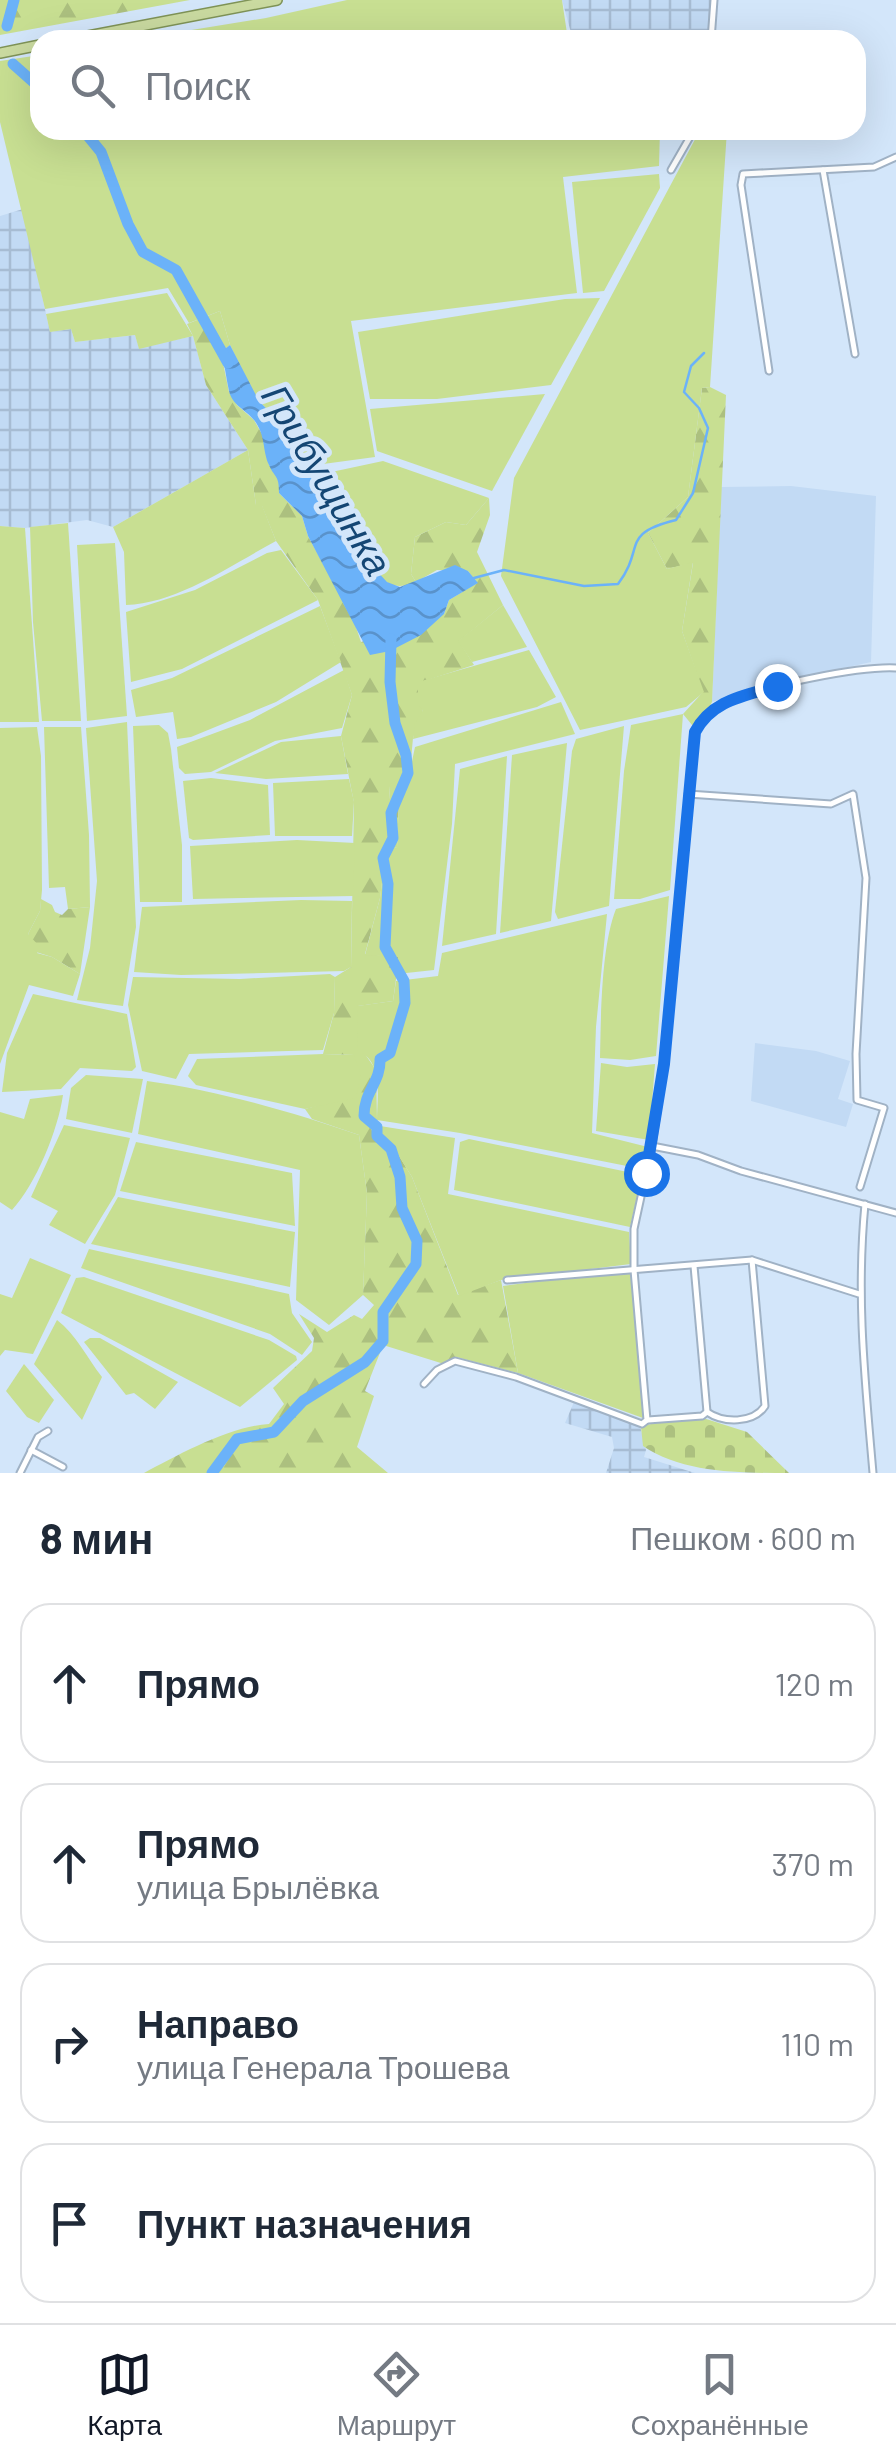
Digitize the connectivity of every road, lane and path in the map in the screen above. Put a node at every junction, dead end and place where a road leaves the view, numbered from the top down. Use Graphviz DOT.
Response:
graph roads {
  1 [pos="277,0"];
  2 [pos="714,0"];
  3 [pos="120,30"];
  4 [pos="712,30"];
  5 [pos="30,47"];
  6 [pos="0,53"];
  7 [pos="688,140"];
  8 [pos="896,156"];
  9 [pos="671,170"];
  10 [pos="823,170"];
  11 [pos="855,354"];
  12 [pos="769,370"];
  13 [pos="896,668"];
  14 [pos="688,794"];
  15 [pos="652,1146"];
  16 [pos="860,1187"];
  17 [pos="865,1204"];
  18 [pos="896,1213"];
  19 [pos="752,1260"];
  20 [pos="694,1265"];
  21 [pos="634,1270"];
  22 [pos="507,1280"];
  23 [pos="859,1294"];
  24 [pos="424,1384"];
  25 [pos="706,1412"];
  26 [pos="647,1420"];
  27 [pos="48,1431"];
  28 [pos="31,1450"];
  29 [pos="63,1467"];
  30 [pos="20,1473"];
  31 [pos="872,1473"];
  1 -- 3 [label="main road"];
  2 -- 4 [label="street"];
  5 -- 6 [label="main road"];
  7 -- 9 [label="street"];
  8 -- 10 [label="street"];
  10 -- 11 [label="street"];
  10 -- 12 [label="street"];
  13 -- 14 [label="street"];
  14 -- 15 [label="street"];
  14 -- 16 [label="street"];
  15 -- 17 [label="street"];
  15 -- 21 [label="street"];
  17 -- 18 [label="street"];
  17 -- 23 [label="street"];
  19 -- 20 [label="street"];
  19 -- 23 [label="street"];
  19 -- 25 [label="street"];
  20 -- 21 [label="street"];
  20 -- 25 [label="street"];
  21 -- 22 [label="street"];
  21 -- 26 [label="street"];
  23 -- 31 [label="street"];
  24 -- 26 [label="street"];
  25 -- 26 [label="street"];
  27 -- 28 [label="street"];
  28 -- 29 [label="street"];
  28 -- 30 [label="street"];
}
